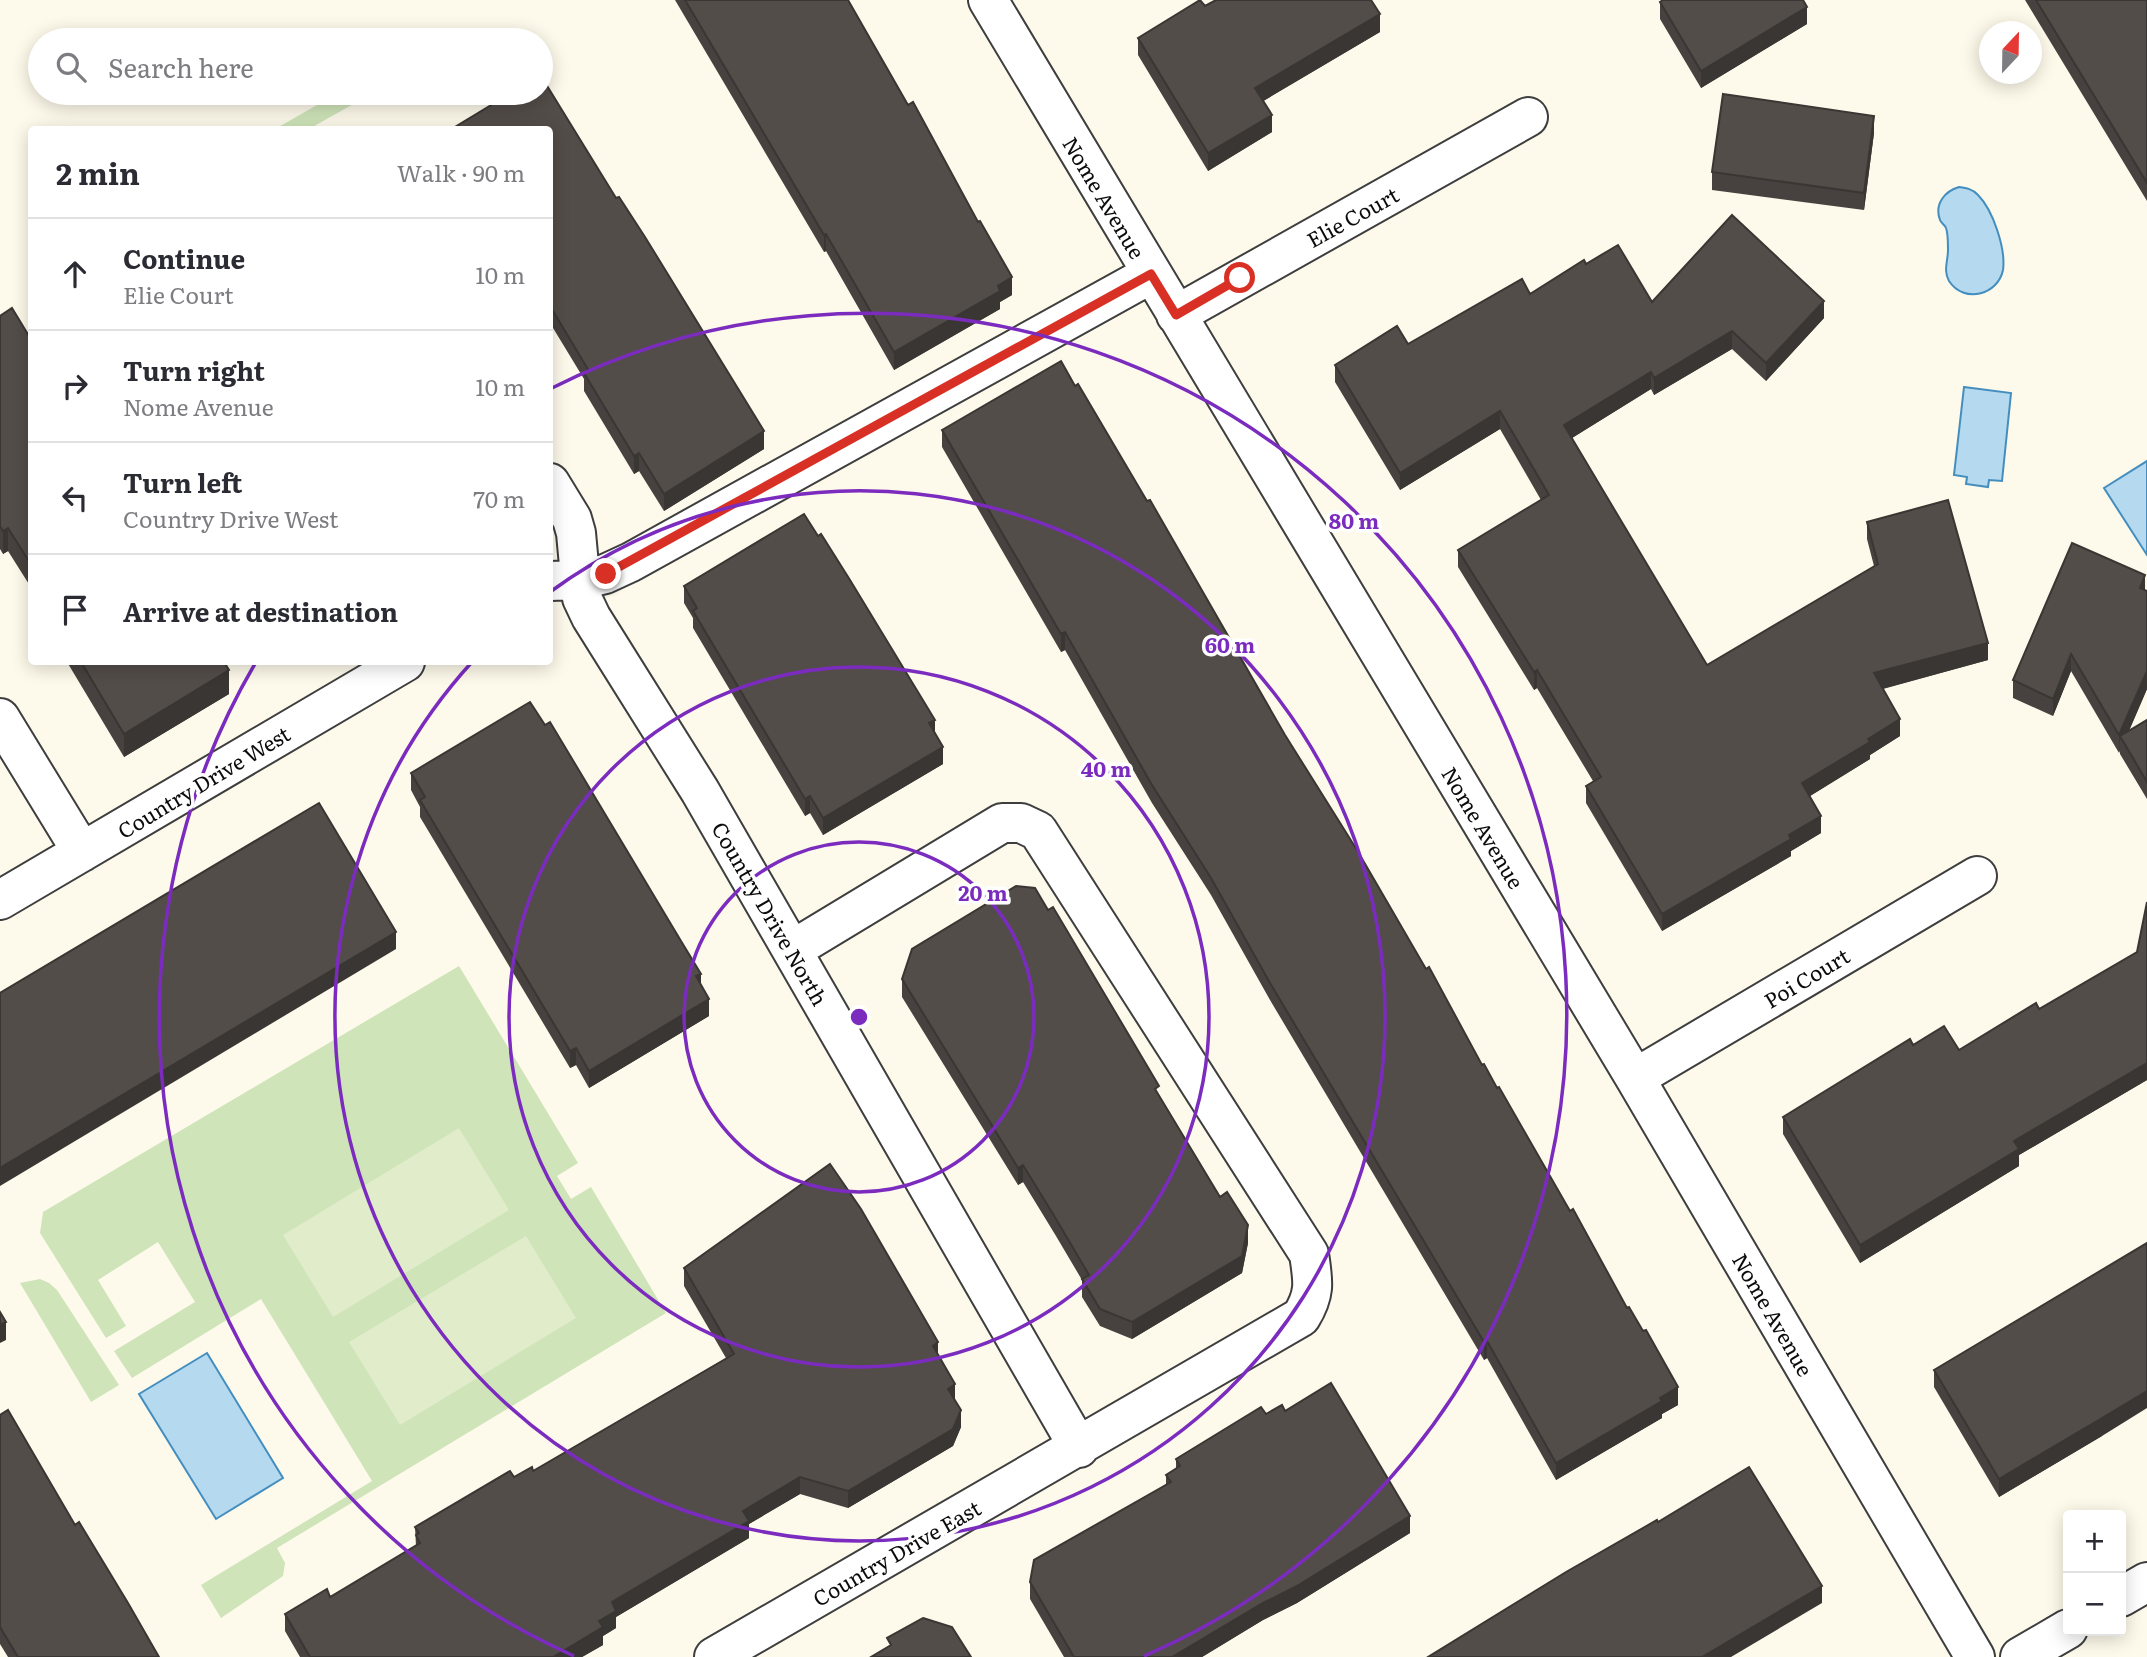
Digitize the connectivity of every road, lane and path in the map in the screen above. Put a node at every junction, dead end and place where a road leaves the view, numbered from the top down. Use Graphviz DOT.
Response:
graph roads {
  1 [pos="988,0"];
  2 [pos="1528,117"];
  3 [pos="1151,274"];
  4 [pos="1176,315"];
  5 [pos="553,488"];
  6 [pos="565,581"];
  7 [pos="400,665"];
  8 [pos="0,718"];
  9 [pos="82,852"];
  10 [pos="1977,876"];
  11 [pos="0,900"];
  12 [pos="792,950"];
  13 [pos="1635,1079"];
  14 [pos="1079,1447"];
  15 [pos="2147,1582"];
  16 [pos="2126,1594"];
  17 [pos="2063,1632"];
  18 [pos="713,1657"];
  19 [pos="1975,1657"];
  20 [pos="2020,1657"];
  1 -- 3 [label="street, Nome Avenue"];
  2 -- 4 [label="street, Elie Court"];
  3 -- 4 [label="street, Nome Avenue"];
  3 -- 6 [label="street"];
  4 -- 13 [label="street, Nome Avenue"];
  5 -- 6 [label="street, Country Drive North"];
  6 -- 12 [label="street, Country Drive North"];
  7 -- 9 [label="street, Country Drive West"];
  8 -- 9 [label="street"];
  9 -- 11 [label="street, Country Drive West"];
  10 -- 13 [label="street, Poi Court"];
  12 -- 14 [label="street, Country Drive North"];
  12 -- 14 [label="street, Country Drive East"];
  13 -- 19 [label="street, Nome Avenue"];
  14 -- 18 [label="street, Country Drive East"];
  15 -- 16 [label="street"];
  17 -- 20 [label="street"];
}
